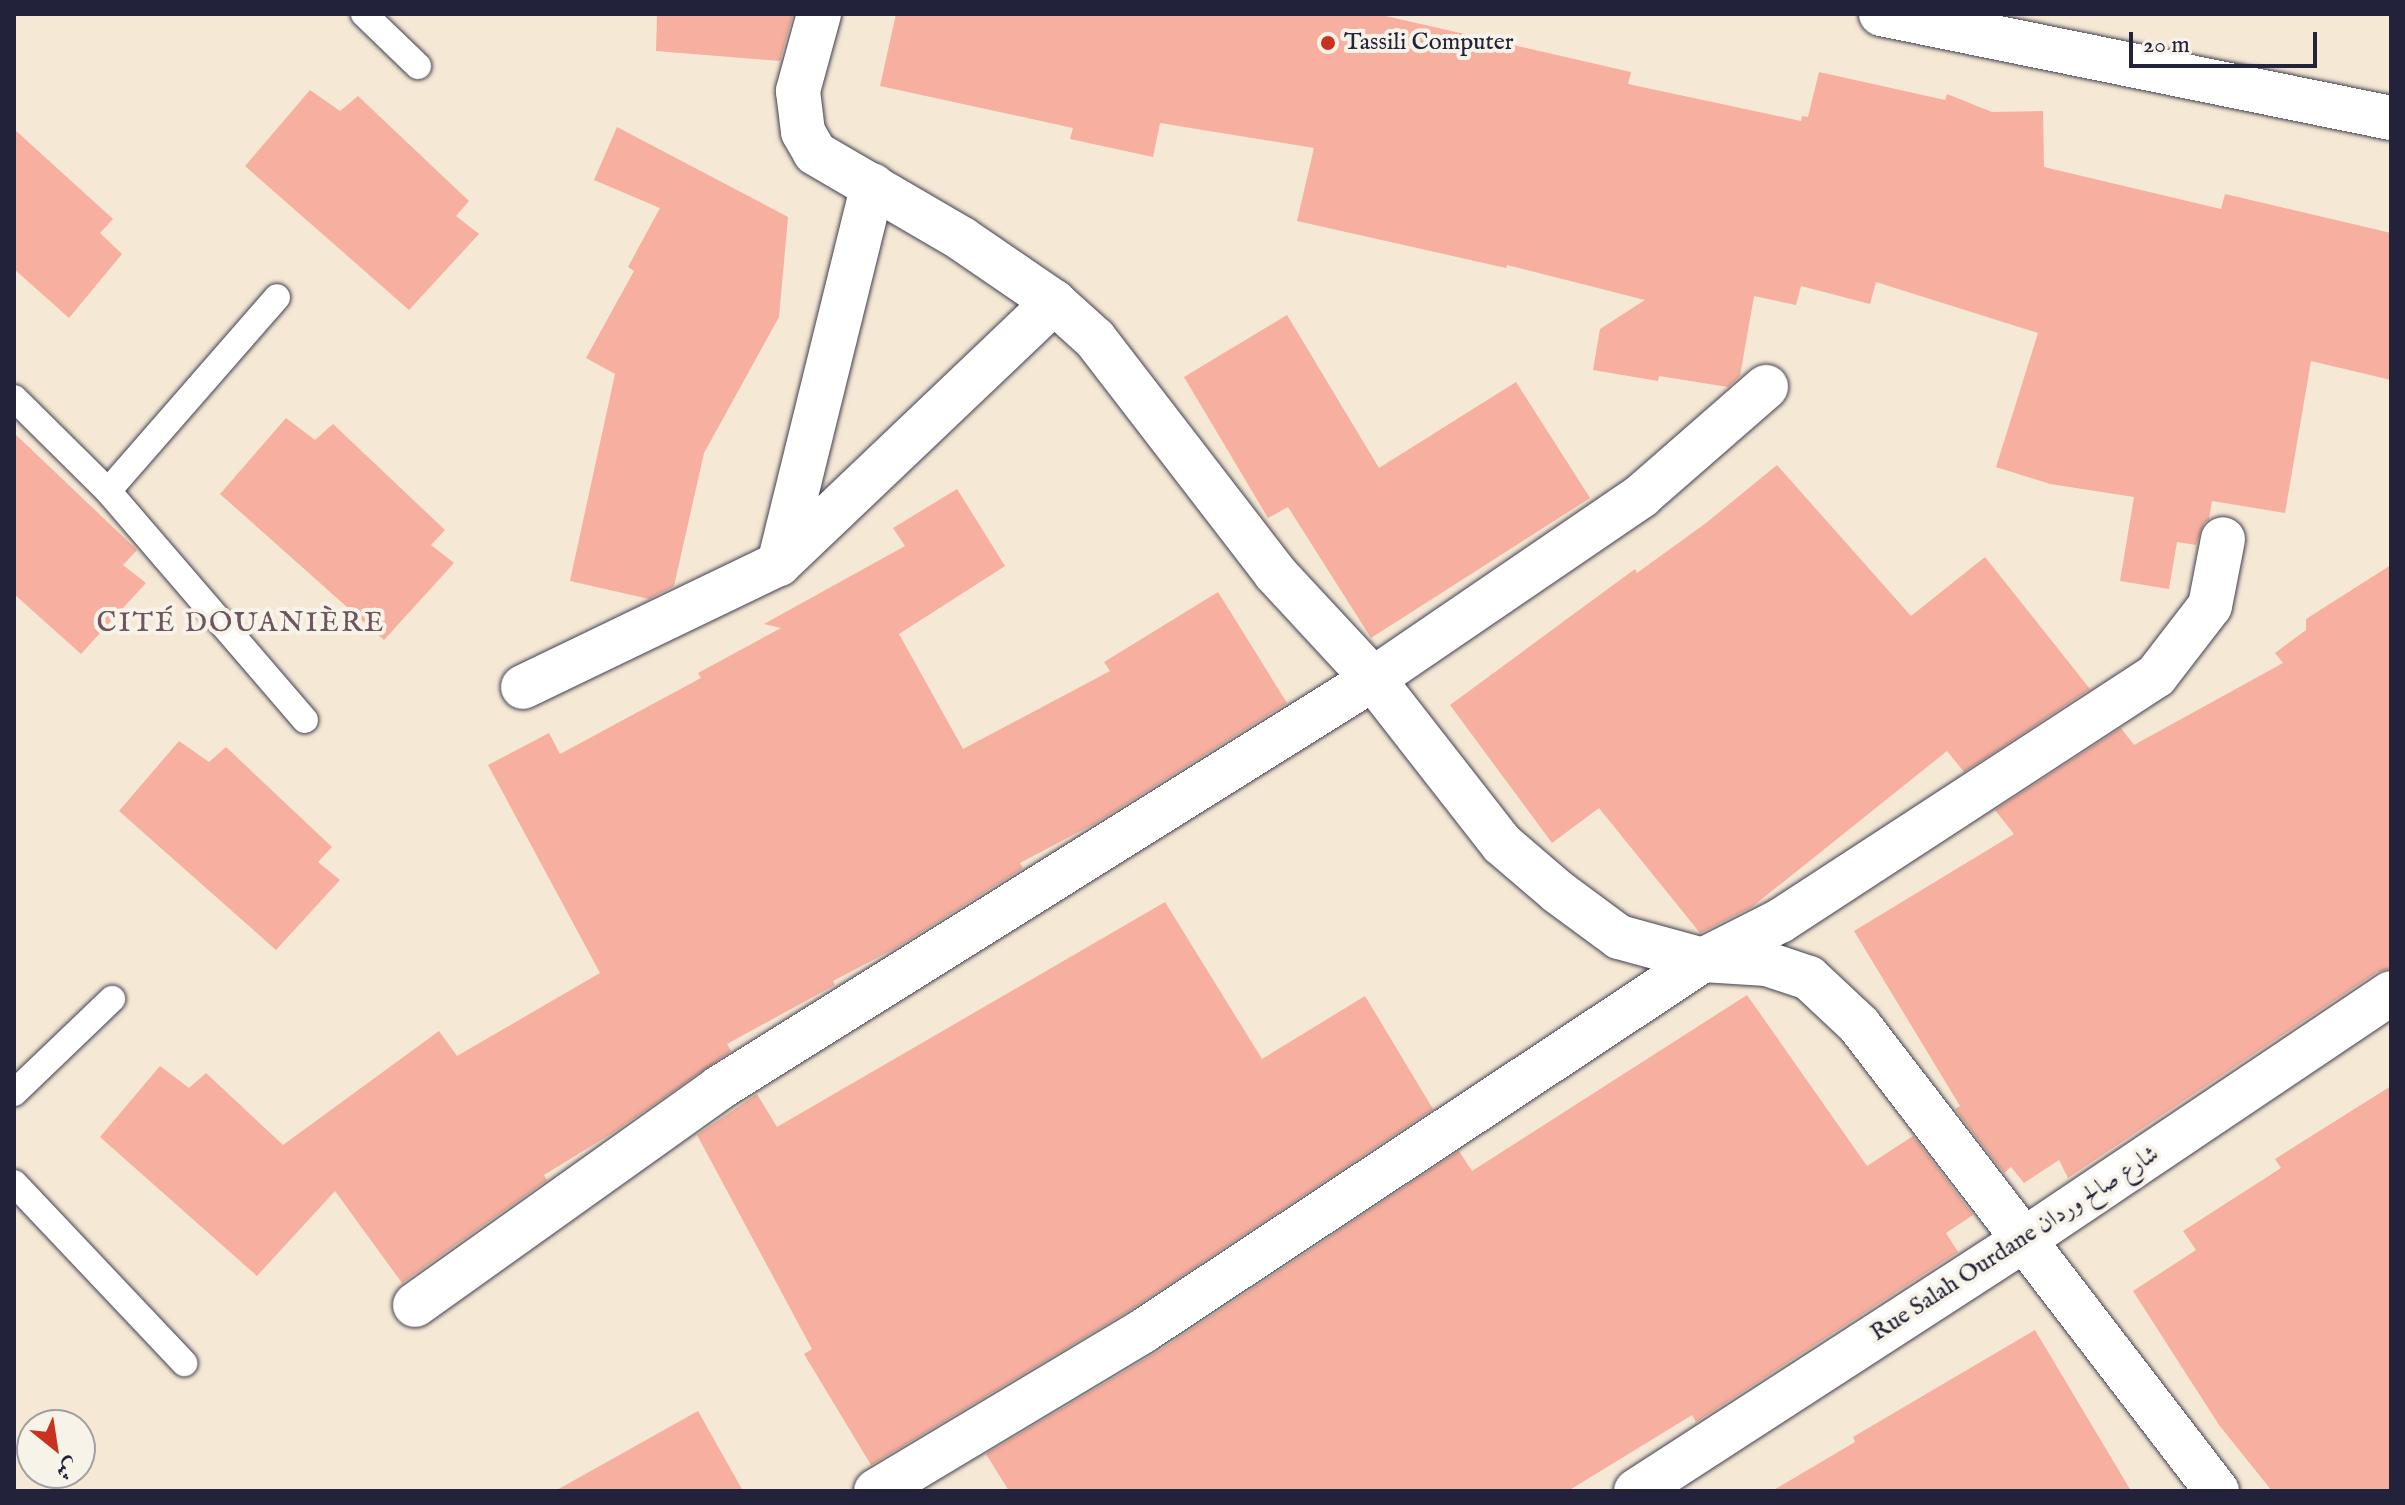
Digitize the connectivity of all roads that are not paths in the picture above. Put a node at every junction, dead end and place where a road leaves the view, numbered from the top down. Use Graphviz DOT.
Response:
graph roads {
  1 [pos="364,14"];
  2 [pos="819,14"];
  3 [pos="1881,14"];
  4 [pos="1939,20"];
  5 [pos="418,66"];
  6 [pos="2391,117"];
  7 [pos="873,185"];
  8 [pos="277,297"];
  9 [pos="1054,302"];
  10 [pos="1766,387"];
  11 [pos="14,398"];
  12 [pos="108,491"];
  13 [pos="2223,539"];
  14 [pos="779,564"];
  15 [pos="1373,679"];
  16 [pos="523,687"];
  17 [pos="305,720"];
  18 [pos="1703,960"];
  19 [pos="2391,993"];
  20 [pos="112,999"];
  21 [pos="14,1093"];
  22 [pos="14,1183"];
  23 [pos="2025,1239"];
  24 [pos="415,1305"];
  25 [pos="184,1363"];
  26 [pos="876,1491"];
  27 [pos="1636,1491"];
  28 [pos="2217,1491"];
  1 -- 5 [label="lane"];
  2 -- 7 [label="street"];
  3 -- 4 [label="street"];
  4 -- 6 [label="street"];
  7 -- 9 [label="street"];
  7 -- 14 [label="street"];
  8 -- 12 [label="lane"];
  9 -- 14 [label="street"];
  9 -- 15 [label="street"];
  10 -- 15 [label="street"];
  11 -- 12 [label="lane"];
  12 -- 17 [label="lane"];
  13 -- 18 [label="street"];
  14 -- 16 [label="street"];
  15 -- 18 [label="street"];
  15 -- 24 [label="street"];
  18 -- 23 [label="street"];
  18 -- 26 [label="street"];
  19 -- 23 [label="street, Rue Salah Ourdane شارع صالح وردان"];
  20 -- 21 [label="lane"];
  22 -- 25 [label="lane"];
  23 -- 27 [label="street, Rue Salah Ourdane شارع صالح وردان"];
  23 -- 28 [label="street"];
}
